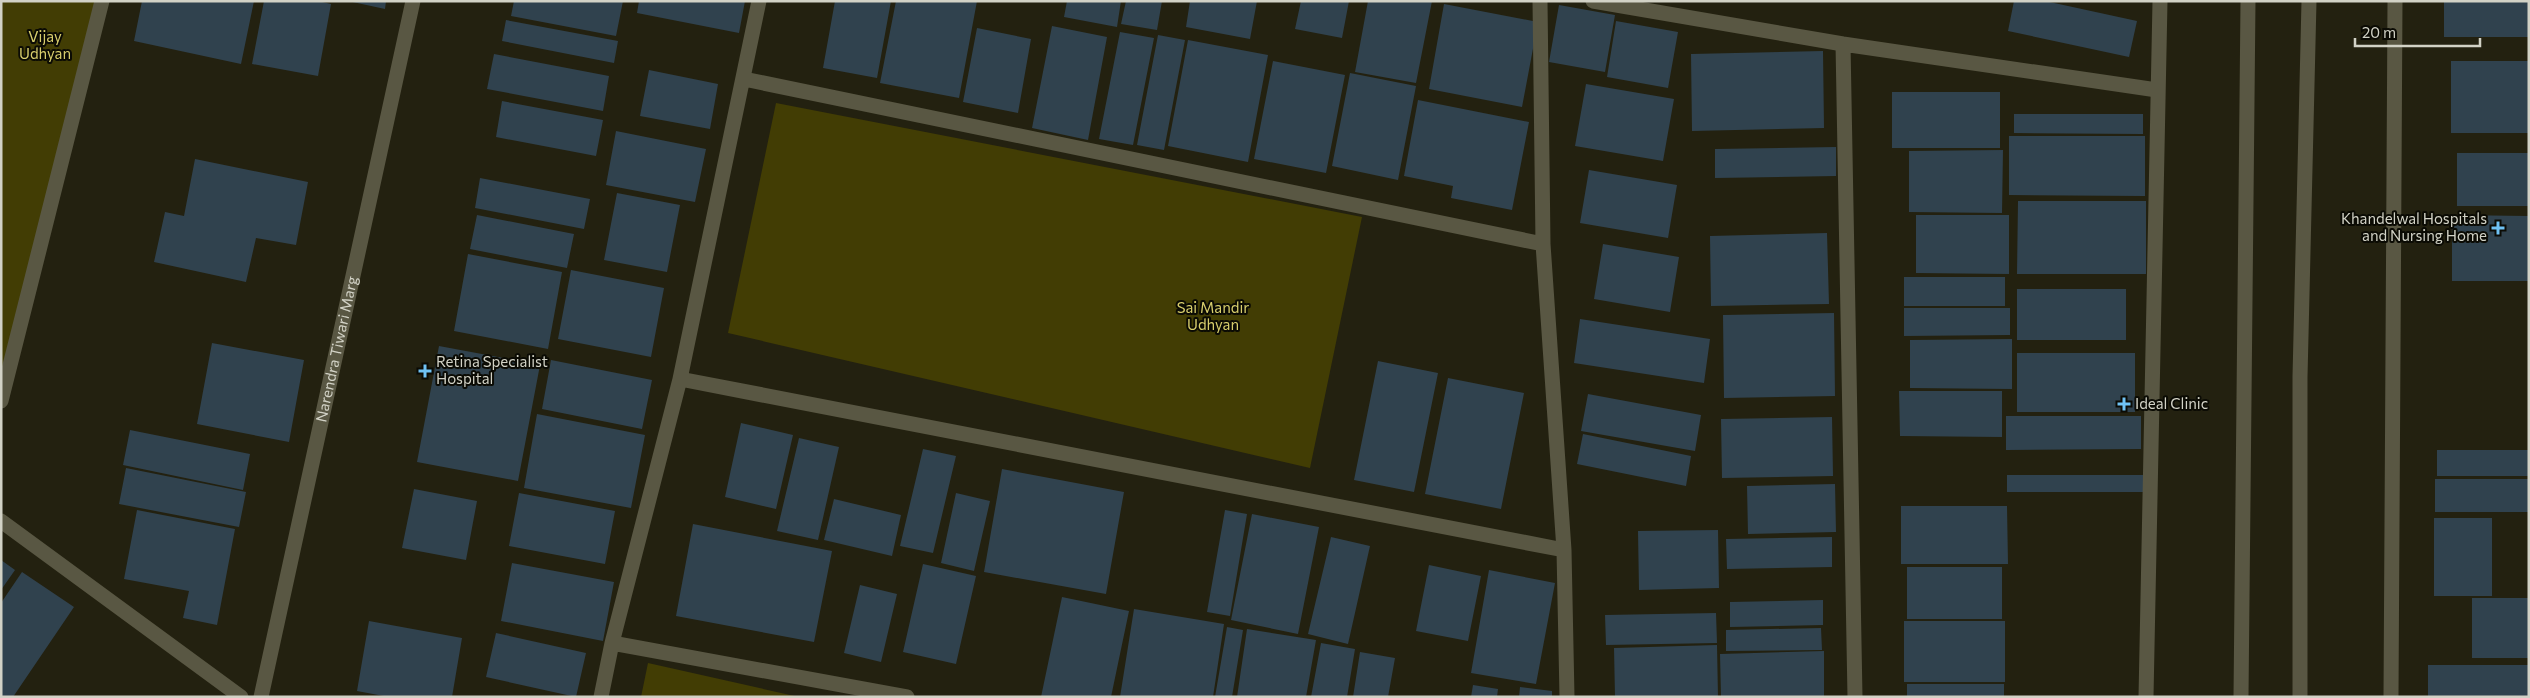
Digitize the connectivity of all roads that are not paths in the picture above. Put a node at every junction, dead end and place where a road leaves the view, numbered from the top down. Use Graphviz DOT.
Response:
graph roads {
  1 [pos="102,1"];
  2 [pos="413,1"];
  3 [pos="759,1"];
  4 [pos="1540,1"];
  5 [pos="1592,1"];
  6 [pos="2160,1"];
  7 [pos="2248,1"];
  8 [pos="2309,1"];
  9 [pos="2395,1"];
  10 [pos="1843,44"];
  11 [pos="744,79"];
  12 [pos="2157,90"];
  13 [pos="1543,244"];
  14 [pos="680,378"];
  15 [pos="1,402"];
  16 [pos="1,521"];
  17 [pos="1564,550"];
  18 [pos="612,643"];
  19 [pos="241,697"];
  20 [pos="261,697"];
  21 [pos="601,697"];
  22 [pos="907,697"];
  23 [pos="1567,697"];
  24 [pos="1856,697"];
  25 [pos="2146,697"];
  26 [pos="2241,697"];
  27 [pos="2300,697"];
  28 [pos="2391,697"];
  1 -- 15 [label="street"];
  2 -- 20 [label="street, Narendra Tiwari Marg"];
  3 -- 11 [label="street"];
  4 -- 13 [label="street"];
  5 -- 10 [label="street"];
  6 -- 12 [label="street"];
  7 -- 26 [label="street"];
  8 -- 27 [label="street"];
  9 -- 28 [label="street"];
  10 -- 12 [label="street"];
  10 -- 24 [label="street"];
  11 -- 13 [label="street"];
  11 -- 14 [label="street"];
  12 -- 25 [label="street"];
  13 -- 17 [label="street"];
  14 -- 17 [label="street"];
  14 -- 18 [label="street"];
  16 -- 19 [label="street"];
  17 -- 23 [label="street"];
  18 -- 21 [label="street"];
  18 -- 22 [label="street"];
}
